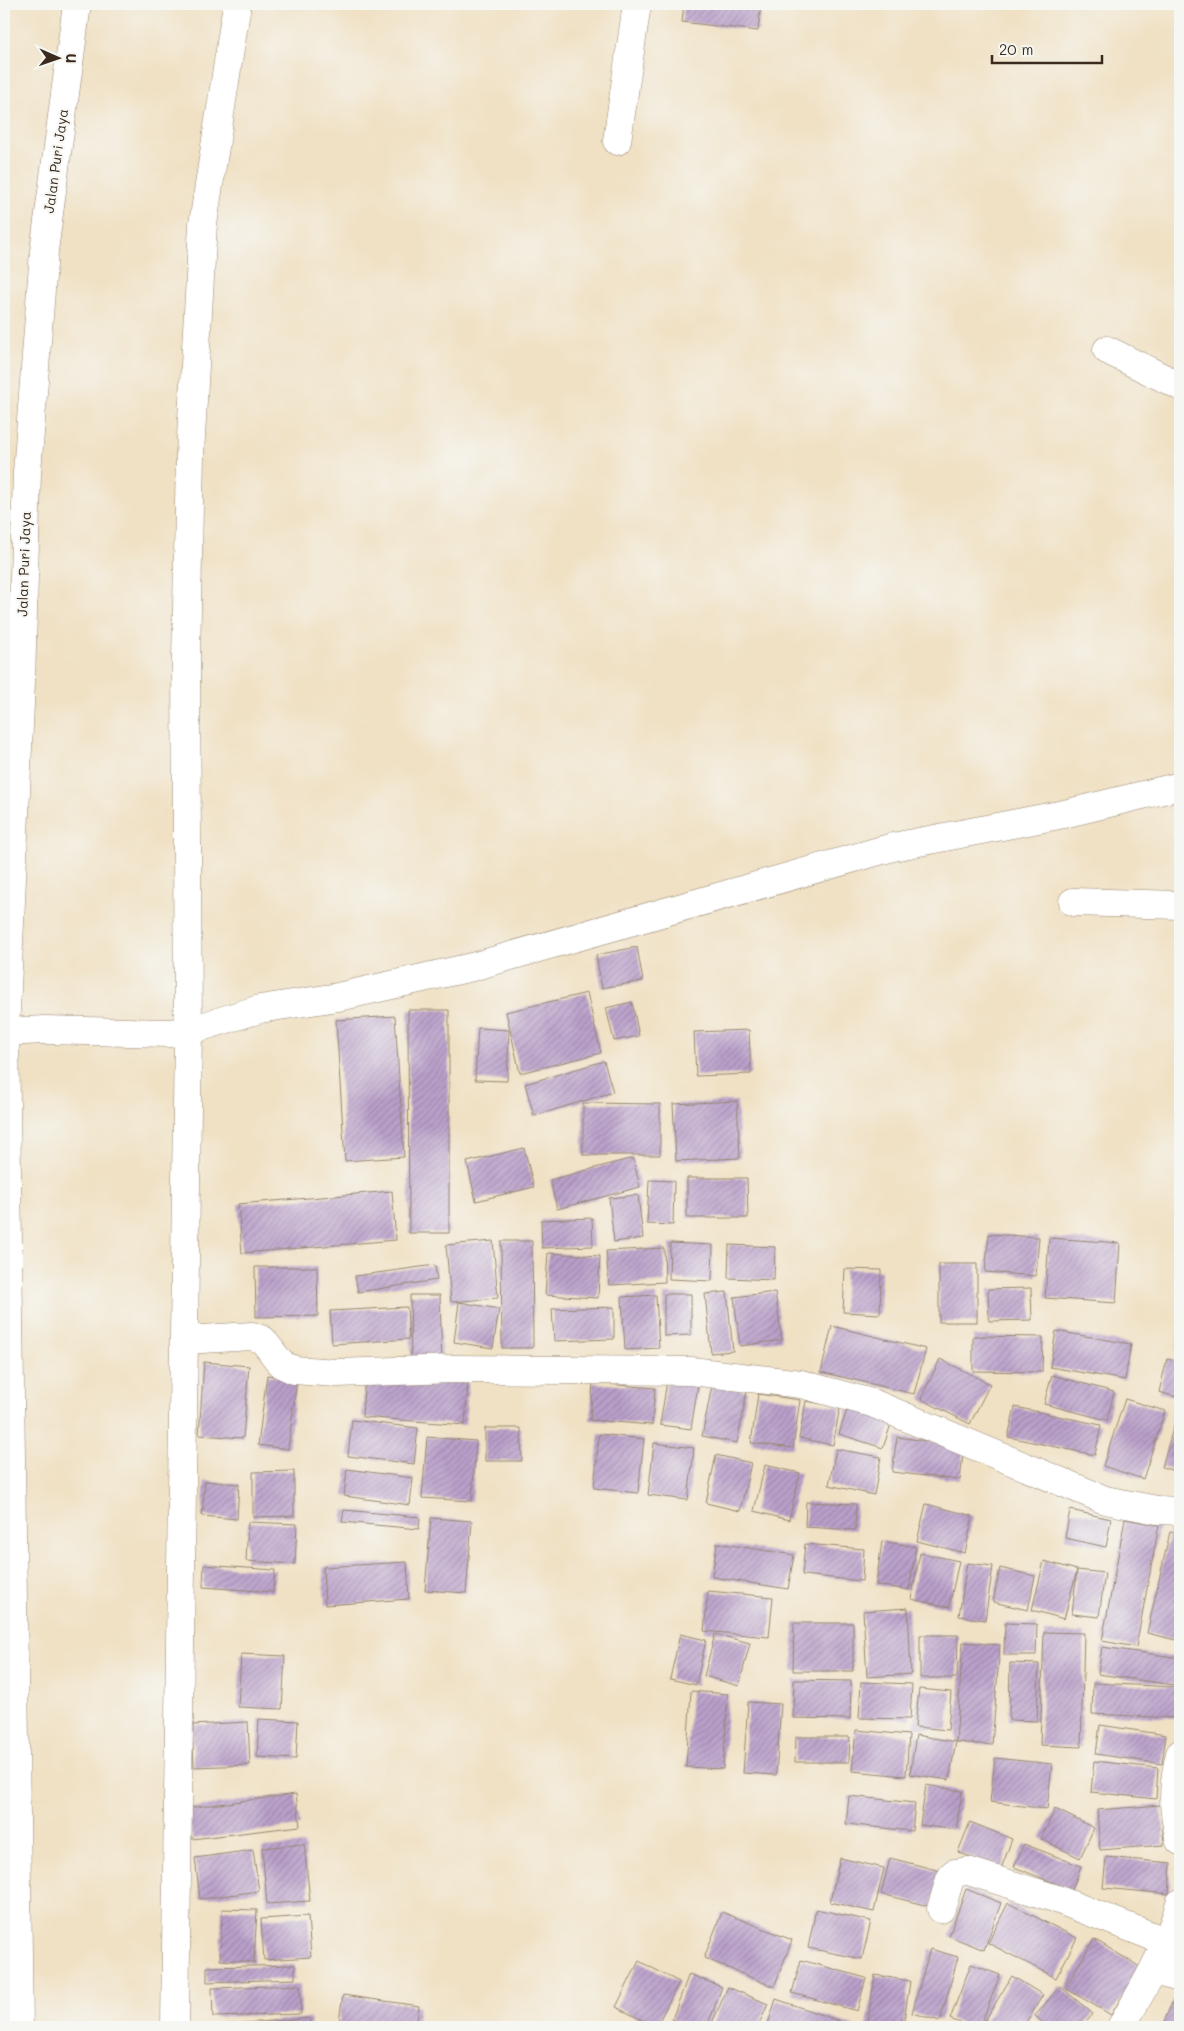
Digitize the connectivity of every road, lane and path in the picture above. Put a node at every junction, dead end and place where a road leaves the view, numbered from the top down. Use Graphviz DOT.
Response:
graph roads {
  1 [pos="77,4"];
  2 [pos="237,4"];
  3 [pos="637,4"];
  4 [pos="617,141"];
  5 [pos="1107,350"];
  6 [pos="1180,386"];
  7 [pos="1180,786"];
  8 [pos="1074,902"];
  9 [pos="1180,905"];
  10 [pos="4,1032"];
  11 [pos="178,1032"];
  12 [pos="185,1340"];
  13 [pos="1180,1511"];
  14 [pos="1180,1754"];
  15 [pos="10,1758"];
  16 [pos="1180,1841"];
  17 [pos="1180,1903"];
  18 [pos="941,1909"];
  19 [pos="1167,1942"];
  20 [pos="1153,1971"];
  21 [pos="1180,1978"];
  22 [pos="19,2027"];
  23 [pos="176,2027"];
  24 [pos="1121,2027"];
  1 -- 10 [label="street, Jalan Puri Jaya"];
  2 -- 11 [label="street"];
  3 -- 4 [label="street"];
  5 -- 6 [label="street"];
  7 -- 11 [label="street"];
  8 -- 9 [label="street"];
  10 -- 11 [label="street"];
  10 -- 15 [label="street, Jalan Puri Jaya"];
  11 -- 12 [label="street"];
  12 -- 13 [label="street"];
  12 -- 23 [label="street"];
  14 -- 16 [label="street"];
  15 -- 22 [label="street, Jalan Puri Jaya"];
  17 -- 19 [label="street"];
  18 -- 19 [label="street"];
  19 -- 20 [label="street"];
  20 -- 21 [label="street"];
  20 -- 24 [label="street"];
}
